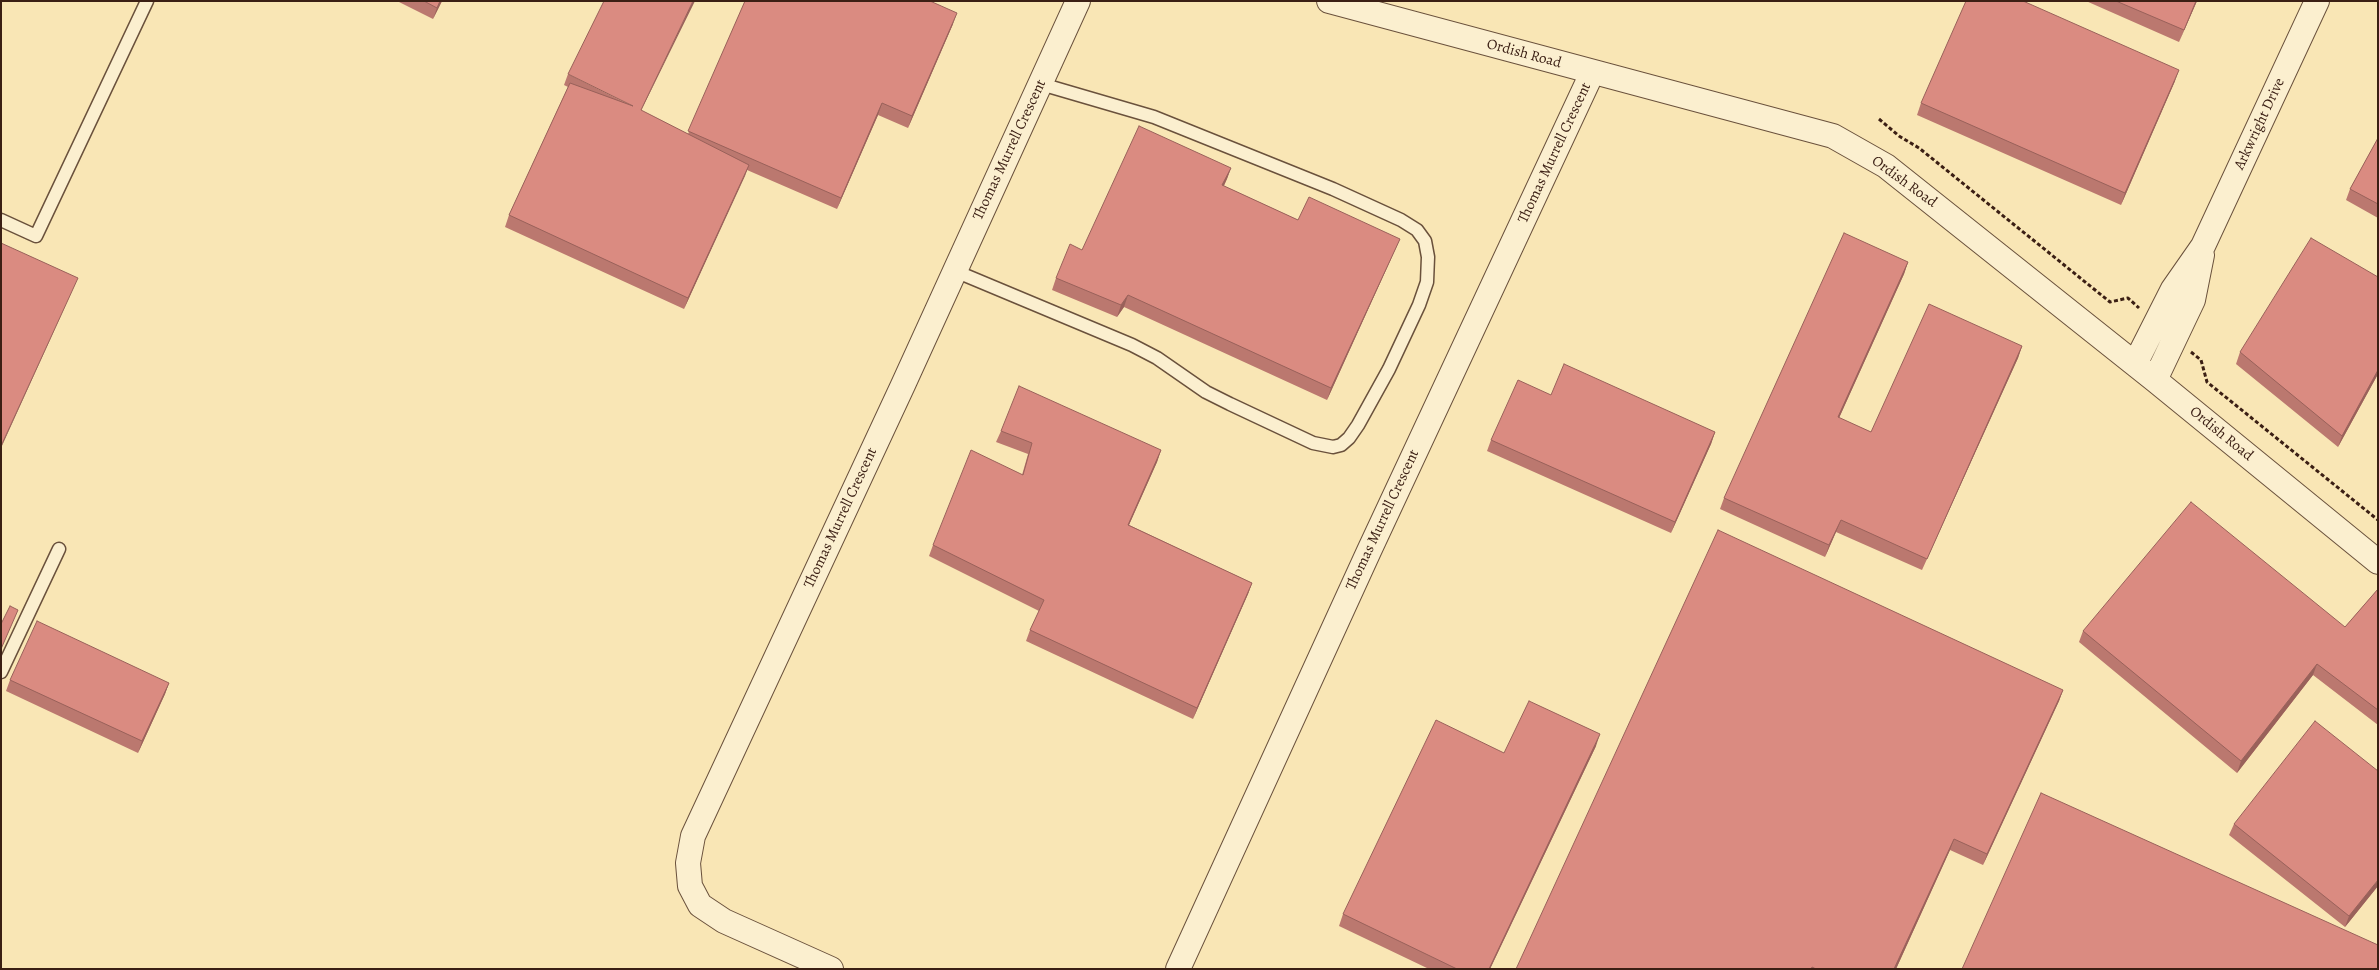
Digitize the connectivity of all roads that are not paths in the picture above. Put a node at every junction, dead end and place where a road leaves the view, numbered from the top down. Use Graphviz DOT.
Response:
graph roads {
  1 [pos="147,1"];
  2 [pos="1078,1"];
  3 [pos="1329,1"];
  4 [pos="2317,1"];
  5 [pos="1592,73"];
  6 [pos="1041,84"];
  7 [pos="1,220"];
  8 [pos="2203,246"];
  9 [pos="955,271"];
  10 [pos="2135,364"];
  11 [pos="2155,380"];
  12 [pos="59,549"];
  13 [pos="2378,562"];
  14 [pos="1,672"];
  15 [pos="830,969"];
  16 [pos="1178,969"];
  1 -- 7 [label="lane"];
  2 -- 6 [label="street, Thomas Murrell Crescent"];
  3 -- 5 [label="street, Ordish Road"];
  4 -- 8 [label="street, Arkwright Drive"];
  5 -- 10 [label="street, Ordish Road"];
  5 -- 16 [label="street, Thomas Murrell Crescent"];
  6 -- 9 [label="street, Thomas Murrell Crescent"];
  6 -- 9 [label="lane"];
  8 -- 10 [label="street, Arkwright Drive"];
  8 -- 11 [label="street, Arkwright Drive"];
  9 -- 15 [label="street, Thomas Murrell Crescent"];
  10 -- 11 [label="street, Ordish Road"];
  11 -- 13 [label="street, Ordish Road"];
  12 -- 14 [label="lane"];
}
